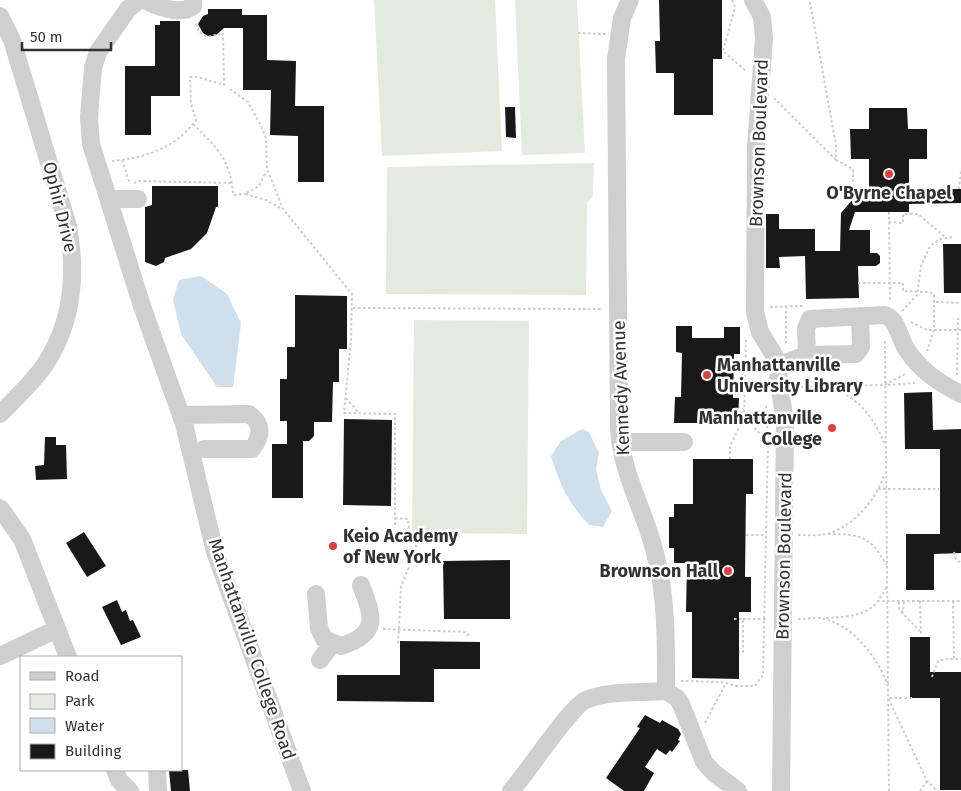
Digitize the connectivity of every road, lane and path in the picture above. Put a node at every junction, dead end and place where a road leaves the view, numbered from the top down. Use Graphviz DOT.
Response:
graph roads {
  1 [pos="139,0"];
  2 [pos="144,0"];
  3 [pos="630,0"];
  4 [pos="753,0"];
  5 [pos="810,2"];
  6 [pos="192,4"];
  7 [pos="0,16"];
  8 [pos="578,33"];
  9 [pos="619,34"];
  10 [pos="230,89"];
  11 [pos="193,124"];
  12 [pos="122,160"];
  13 [pos="97,163"];
  14 [pos="961,171"];
  15 [pos="265,174"];
  16 [pos="232,183"];
  17 [pos="959,189"];
  18 [pos="245,194"];
  19 [pos="109,199"];
  20 [pos="138,199"];
  21 [pos="853,199"];
  22 [pos="283,209"];
  23 [pos="889,212"];
  24 [pos="889,222"];
  25 [pos="945,237"];
  26 [pos="953,237"];
  27 [pos="858,283"];
  28 [pos="889,283"];
  29 [pos="917,291"];
  30 [pos="936,302"];
  31 [pos="961,303"];
  32 [pos="786,306"];
  33 [pos="353,308"];
  34 [pos="618,309"];
  35 [pos="860,316"];
  36 [pos="885,316"];
  37 [pos="961,319"];
  38 [pos="934,330"];
  39 [pos="956,330"];
  40 [pos="961,330"];
  41 [pos="807,355"];
  42 [pos="778,361"];
  43 [pos="746,363"];
  44 [pos="918,374"];
  45 [pos="884,385"];
  46 [pos="745,387"];
  47 [pos="831,387"];
  48 [pos="769,388"];
  49 [pos="959,393"];
  50 [pos="346,398"];
  51 [pos="0,414"];
  52 [pos="359,414"];
  53 [pos="181,415"];
  54 [pos="744,417"];
  55 [pos="620,442"];
  56 [pos="684,442"];
  57 [pos="768,442"];
  58 [pos="886,447"];
  59 [pos="204,449"];
  60 [pos="885,472"];
  61 [pos="878,489"];
  62 [pos="886,489"];
  63 [pos="939,489"];
  64 [pos="0,508"];
  65 [pos="395,518"];
  66 [pos="395,526"];
  67 [pos="826,534"];
  68 [pos="746,535"];
  69 [pos="766,535"];
  70 [pos="785,536"];
  71 [pos="954,552"];
  72 [pos="961,563"];
  73 [pos="887,566"];
  74 [pos="887,584"];
  75 [pos="361,585"];
  76 [pos="316,594"];
  77 [pos="877,601"];
  78 [pos="953,601"];
  79 [pos="961,601"];
  80 [pos="888,602"];
  81 [pos="899,602"];
  82 [pos="904,602"];
  83 [pos="920,602"];
  84 [pos="901,612"];
  85 [pos="824,618"];
  86 [pos="734,619"];
  87 [pos="743,619"];
  88 [pos="765,619"];
  89 [pos="784,619"];
  90 [pos="369,629"];
  91 [pos="56,630"];
  92 [pos="398,630"];
  93 [pos="921,632"];
  94 [pos="469,636"];
  95 [pos="921,636"];
  96 [pos="332,644"];
  97 [pos="398,646"];
  98 [pos="739,652"];
  99 [pos="0,656"];
  100 [pos="68,656"];
  101 [pos="954,658"];
  102 [pos="961,659"];
  103 [pos="320,660"];
  104 [pos="932,677"];
  105 [pos="726,683"];
  106 [pos="666,686"];
  107 [pos="888,686"];
  108 [pos="888,698"];
  109 [pos="912,698"];
  110 [pos="694,734"];
  111 [pos="157,771"];
  112 [pos="927,781"];
  113 [pos="158,791"];
  114 [pos="302,791"];
  115 [pos="511,791"];
  116 [pos="738,791"];
  117 [pos="781,791"];
  118 [pos="889,791"];
  119 [pos="920,791"];
  120 [pos="938,791"];
  1 -- 13 [label="street, Manhattanville College Road"];
  2 -- 6 [label="street"];
  3 -- 9 [label="street, Kennedy Avenue"];
  4 -- 42 [label="street, Brownson Boulevard"];
  5 -- 21 [label="path"];
  6 -- 11 [label="path"];
  7 -- 51 [label="street, Ophir Drive"];
  8 -- 9 [label="path"];
  9 -- 34 [label="street, Kennedy Avenue"];
  10 -- 22 [label="path"];
  11 -- 12 [label="path"];
  11 -- 16 [label="path"];
  12 -- 13 [label="path"];
  12 -- 16 [label="path"];
  13 -- 19 [label="street, Manhattanville College Road"];
  14 -- 17 [label="path"];
  15 -- 18 [label="path"];
  16 -- 18 [label="path"];
  18 -- 22 [label="path"];
  19 -- 20 [label="street"];
  19 -- 53 [label="street, Manhattanville College Road"];
  22 -- 33 [label="path"];
  23 -- 24 [label="path"];
  24 -- 25 [label="path"];
  24 -- 28 [label="path"];
  25 -- 26 [label="path"];
  25 -- 29 [label="path"];
  27 -- 28 [label="path"];
  28 -- 29 [label="path"];
  28 -- 36 [label="path"];
  29 -- 30 [label="path"];
  29 -- 38 [label="path"];
  30 -- 31 [label="path"];
  30 -- 38 [label="path"];
  32 -- 42 [label="path"];
  33 -- 34 [label="path"];
  33 -- 50 [label="path"];
  34 -- 55 [label="street, Kennedy Avenue"];
  35 -- 36 [label="street"];
  35 -- 41 [label="street"];
  35 -- 41 [label="street"];
  36 -- 44 [label="street"];
  36 -- 45 [label="path"];
  37 -- 39 [label="path"];
  38 -- 39 [label="path"];
  38 -- 44 [label="path"];
  39 -- 40 [label="path"];
  39 -- 49 [label="path"];
  41 -- 42 [label="street"];
  42 -- 43 [label="path"];
  42 -- 48 [label="street, Brownson Boulevard"];
  44 -- 45 [label="path"];
  44 -- 45 [label="path"];
  44 -- 49 [label="street"];
  45 -- 47 [label="path"];
  45 -- 58 [label="path"];
  46 -- 48 [label="path"];
  47 -- 48 [label="path"];
  47 -- 58 [label="path"];
  48 -- 57 [label="path"];
  48 -- 70 [label="street, Brownson Boulevard"];
  50 -- 52 [label="path"];
  50 -- 52 [label="path"];
  52 -- 65 [label="path"];
  53 -- 59 [label="street"];
  53 -- 114 [label="street, Manhattanville College Road"];
  54 -- 57 [label="path"];
  55 -- 56 [label="street"];
  55 -- 106 [label="street, Kennedy Avenue"];
  57 -- 69 [label="path"];
  58 -- 60 [label="path"];
  60 -- 61 [label="path"];
  60 -- 62 [label="path"];
  61 -- 62 [label="path"];
  61 -- 67 [label="path"];
  62 -- 63 [label="path"];
  62 -- 73 [label="path"];
  64 -- 91 [label="street"];
  65 -- 66 [label="path"];
  65 -- 92 [label="path"];
  67 -- 70 [label="path"];
  67 -- 73 [label="path"];
  68 -- 69 [label="path"];
  69 -- 88 [label="path"];
  70 -- 89 [label="street, Brownson Boulevard"];
  71 -- 72 [label="path"];
  73 -- 74 [label="path"];
  74 -- 77 [label="path"];
  74 -- 80 [label="path"];
  75 -- 90 [label="street"];
  76 -- 96 [label="street"];
  77 -- 80 [label="path"];
  77 -- 85 [label="path"];
  78 -- 79 [label="path"];
  78 -- 83 [label="path"];
  78 -- 101 [label="path"];
  80 -- 81 [label="path"];
  80 -- 107 [label="path"];
  81 -- 82 [label="path"];
  81 -- 84 [label="path"];
  82 -- 83 [label="path"];
  82 -- 84 [label="path"];
  83 -- 93 [label="path"];
  84 -- 93 [label="path"];
  85 -- 89 [label="path"];
  85 -- 107 [label="path"];
  86 -- 87 [label="path"];
  87 -- 88 [label="path"];
  87 -- 98 [label="path"];
  88 -- 89 [label="path"];
  88 -- 105 [label="path"];
  89 -- 117 [label="street, Brownson Boulevard"];
  90 -- 92 [label="path"];
  90 -- 96 [label="street"];
  91 -- 99 [label="street"];
  91 -- 100 [label="street"];
  92 -- 94 [label="path"];
  92 -- 97 [label="path"];
  93 -- 95 [label="path"];
  96 -- 103 [label="street"];
  101 -- 102 [label="path"];
  101 -- 104 [label="path"];
  105 -- 106 [label="path"];
  105 -- 110 [label="path"];
  106 -- 110 [label="street"];
  106 -- 115 [label="street"];
  107 -- 108 [label="path"];
  108 -- 109 [label="path"];
  108 -- 112 [label="path"];
  108 -- 118 [label="path"];
  110 -- 116 [label="street"];
  111 -- 113 [label="street"];
  112 -- 119 [label="path"];
  112 -- 120 [label="path"];
}
